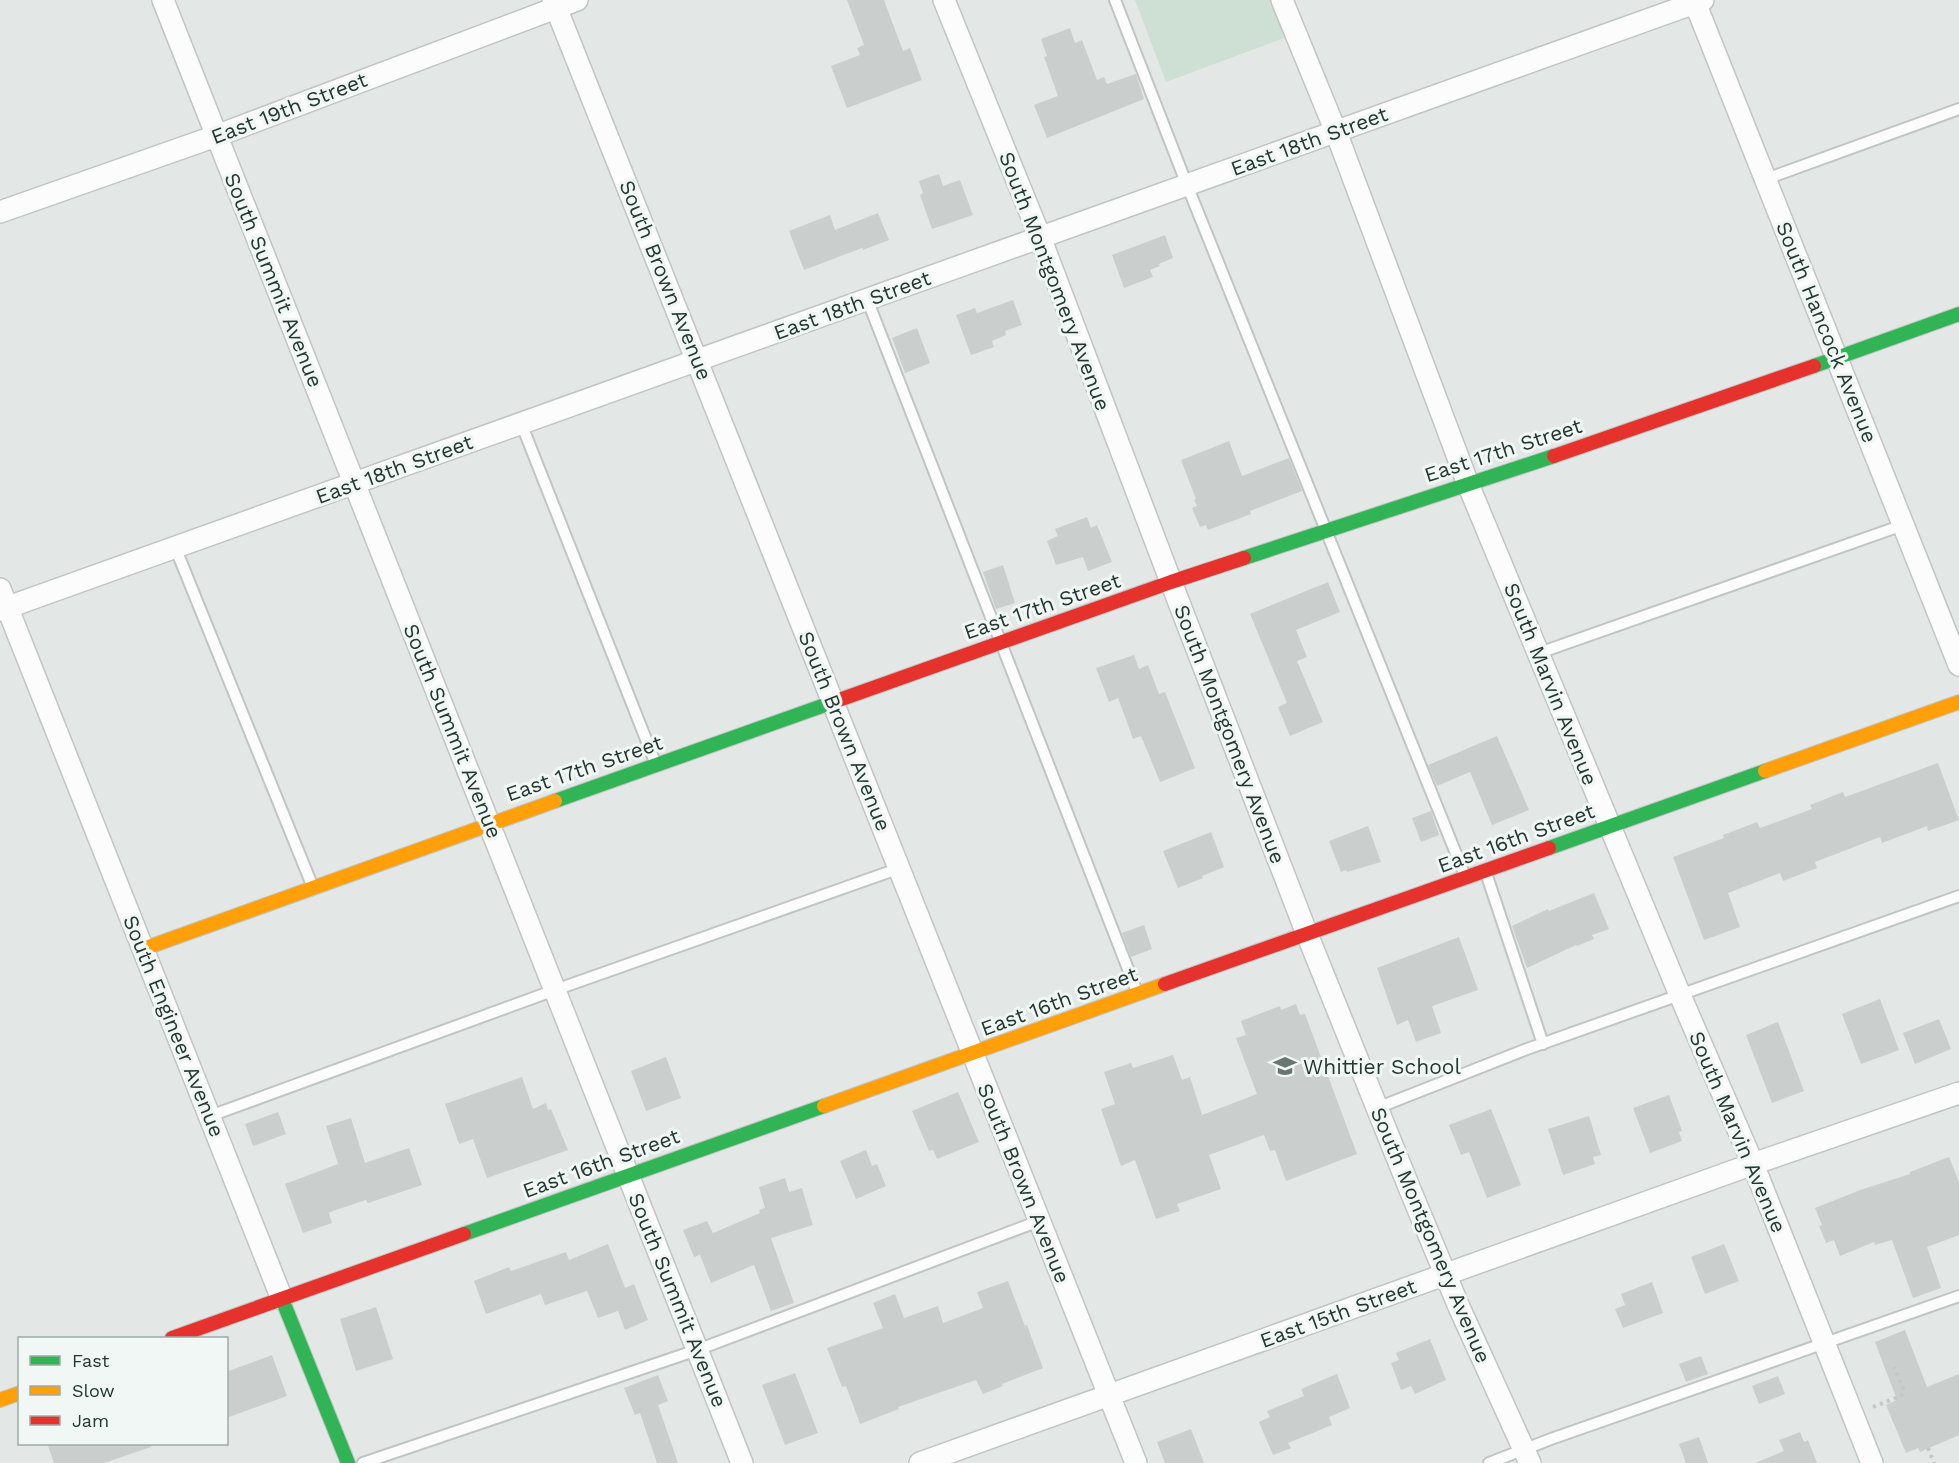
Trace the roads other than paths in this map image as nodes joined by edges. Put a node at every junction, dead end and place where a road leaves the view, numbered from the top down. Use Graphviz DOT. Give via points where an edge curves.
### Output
graph roads {
  1 [pos="163,0"];
  2 [pos="577,0"];
  3 [pos="944,0"];
  4 [pos="1115,0"];
  5 [pos="1282,0"];
  6 [pos="1698,1"];
  7 [pos="555,4"];
  8 [pos="1959,109"];
  9 [pos="1336,132"];
  10 [pos="216,136"];
  11 [pos="1766,179"];
  12 [pos="1187,185"];
  13 [pos="0,213"];
  14 [pos="1040,237"];
  15 [pos="867,299"];
  16 [pos="1959,314"];
  17 [pos="1837,358"];
  18 [pos="698,360"];
  19 [pos="520,423"];
  20 [pos="354,483"];
  21 [pos="1468,484"];
  22 [pos="1903,525"];
  23 [pos="1326,530"];
  24 [pos="175,547"];
  25 [pos="1171,582"];
  26 [pos="2,602"];
  27 [pos="1001,642"];
  28 [pos="1539,653"];
  29 [pos="1959,665"];
  30 [pos="834,702"];
  31 [pos="1959,702"];
  32 [pos="656,765"];
  33 [pos="489,824"];
  34 [pos="1610,826"];
  35 [pos="900,868"];
  36 [pos="1485,872"];
  37 [pos="1466,879"];
  38 [pos="313,888"];
  39 [pos="1959,896"];
  40 [pos="1307,934"];
  41 [pos="143,949"];
  42 [pos="555,990"];
  43 [pos="1138,994"];
  44 [pos="1680,994"];
  45 [pos="1543,1044"];
  46 [pos="973,1053"];
  47 [pos="1959,1093"];
  48 [pos="1377,1108"];
  49 [pos="210,1116"];
  50 [pos="1753,1164"];
  51 [pos="629,1176"];
  52 [pos="1039,1221"];
  53 [pos="1446,1274"];
  54 [pos="1959,1296"];
  55 [pos="282,1299"];
  56 [pos="175,1337"];
  57 [pos="1825,1343"];
  58 [pos="697,1350"];
  59 [pos="18,1394"];
  60 [pos="1108,1395"];
  61 [pos="0,1400"];
  62 [pos="1527,1456"];
  63 [pos="955,1457"];
  64 [pos="348,1463"];
  65 [pos="363,1463"];
  66 [pos="742,1463"];
  67 [pos="920,1463"];
  68 [pos="1136,1463"];
  69 [pos="1489,1463"];
  70 [pos="1872,1463"];
  1 -- 10 [label="street, South Summit Avenue"];
  2 -- 7 [label="street, East 19th Street"];
  3 -- 14 [label="street, South Montgomery Avenue"];
  4 -- 12 [label="lane"];
  5 -- 9 [label="street, South Marvin Avenue"];
  6 -- 9 [label="street, East 18th Street"];
  6 -- 11 [label="street, South Hancock Avenue"];
  7 -- 10 [label="street, East 19th Street"];
  7 -- 18 [label="street, South Brown Avenue"];
  8 -- 11 [label="lane"];
  9 -- 12 [label="street, East 18th Street"];
  9 -- 21 [label="street, South Marvin Avenue"];
  10 -- 13 [label="street, East 19th Street"];
  10 -- 20 [label="street, South Summit Avenue"];
  11 -- 17 [label="street, South Hancock Avenue"];
  12 -- 14 [label="street, East 18th Street"];
  12 -- 23 [label="lane"];
  14 -- 15 [label="street, East 18th Street"];
  14 -- 25 [label="street, South Montgomery Avenue"];
  15 -- 18 [label="street, East 18th Street"];
  15 -- 27 [label="lane"];
  16 -- 17 [label="street, East 17th Street"];
  17 -- 21 [label="street, East 17th Street"];
  17 -- 22 [label="street, South Hancock Avenue"];
  18 -- 19 [label="street, East 18th Street"];
  18 -- 30 [label="street, South Brown Avenue"];
  19 -- 20 [label="street, East 18th Street"];
  19 -- 32 [label="lane"];
  20 -- 24 [label="street, East 18th Street"];
  20 -- 33 [label="street, South Summit Avenue"];
  21 -- 23 [label="street, East 17th Street"];
  21 -- 28 [label="street, South Marvin Avenue"];
  22 -- 28 [label="lane"];
  22 -- 29 [label="street, South Hancock Avenue"];
  23 -- 25 [label="street, East 17th Street"];
  23 -- 37 [label="lane"];
  24 -- 26 [label="street, East 18th Street"];
  24 -- 38 [label="lane"];
  25 -- 27 [label="street, East 17th Street"];
  25 -- 40 [label="street, South Montgomery Avenue"];
  26 -- 41 [label="street, South Engineer Avenue"];
  27 -- 30 [label="street, East 17th Street"];
  27 -- 43 [label="lane"];
  28 -- 34 [label="street, South Marvin Avenue"];
  30 -- 32 [label="street, East 17th Street"];
  30 -- 35 [label="street, South Brown Avenue"];
  31 -- 34 [label="street, East 16th Street"];
  32 -- 33 [label="street, East 17th Street"];
  33 -- 38 [label="street, East 17th Street"];
  33 -- 42 [label="street, South Summit Avenue"];
  34 -- 36 [label="street, East 16th Street"];
  34 -- 44 [label="street, South Marvin Avenue"];
  35 -- 42 [label="lane"];
  35 -- 46 [label="street, South Brown Avenue"];
  36 -- 37 [label="street, East 16th Street"];
  36 -- 45 [label="lane"];
  37 -- 40 [label="street, East 16th Street"];
  38 -- 41 [label="street, East 17th Street"];
  39 -- 44 [label="lane"];
  40 -- 43 [label="street, East 16th Street"];
  40 -- 48 [label="street, South Montgomery Avenue"];
  41 -- 49 [label="street, South Engineer Avenue"];
  42 -- 49 [label="lane"];
  42 -- 51 [label="street, South Summit Avenue"];
  43 -- 46 [label="street, East 16th Street"];
  44 -- 45 [label="lane"];
  44 -- 50 [label="street, South Marvin Avenue"];
  45 -- 48 [label="lane"];
  46 -- 51 [label="street, East 16th Street"];
  46 -- 52 [label="street, South Brown Avenue"];
  47 -- 50 [label="street, East 15th Street"];
  48 -- 53 [label="street, South Montgomery Avenue"];
  49 -- 55 [label="street, South Engineer Avenue"];
  50 -- 53 [label="street, East 15th Street"];
  50 -- 57 [label="street, South Marvin Avenue"];
  51 -- 55 [label="street, East 16th Street"];
  51 -- 58 [label="street, South Summit Avenue"];
  52 -- 58 [label="lane"];
  52 -- 60 [label="street, South Brown Avenue"];
  53 -- 60 [label="street, East 15th Street"];
  53 -- 62 [label="street, South Montgomery Avenue"];
  54 -- 57 [label="lane"];
  55 -- 56 [label="street, East 16th Street"];
  55 -- 64 [label="street, South Engineer Avenue"];
  57 -- 62 [label="lane"];
  57 -- 70 [label="street, South Marvin Avenue"];
  58 -- 65 [label="lane"];
  58 -- 66 [label="street, South Summit Avenue"];
  59 -- 61 [label="street"];
  60 -- 63 [label="street, East 15th Street"];
  60 -- 68 [label="street, South Brown Avenue"];
  62 -- 69 [label="lane"];
  63 -- 67 [label="street, East 15th Street"];
}
